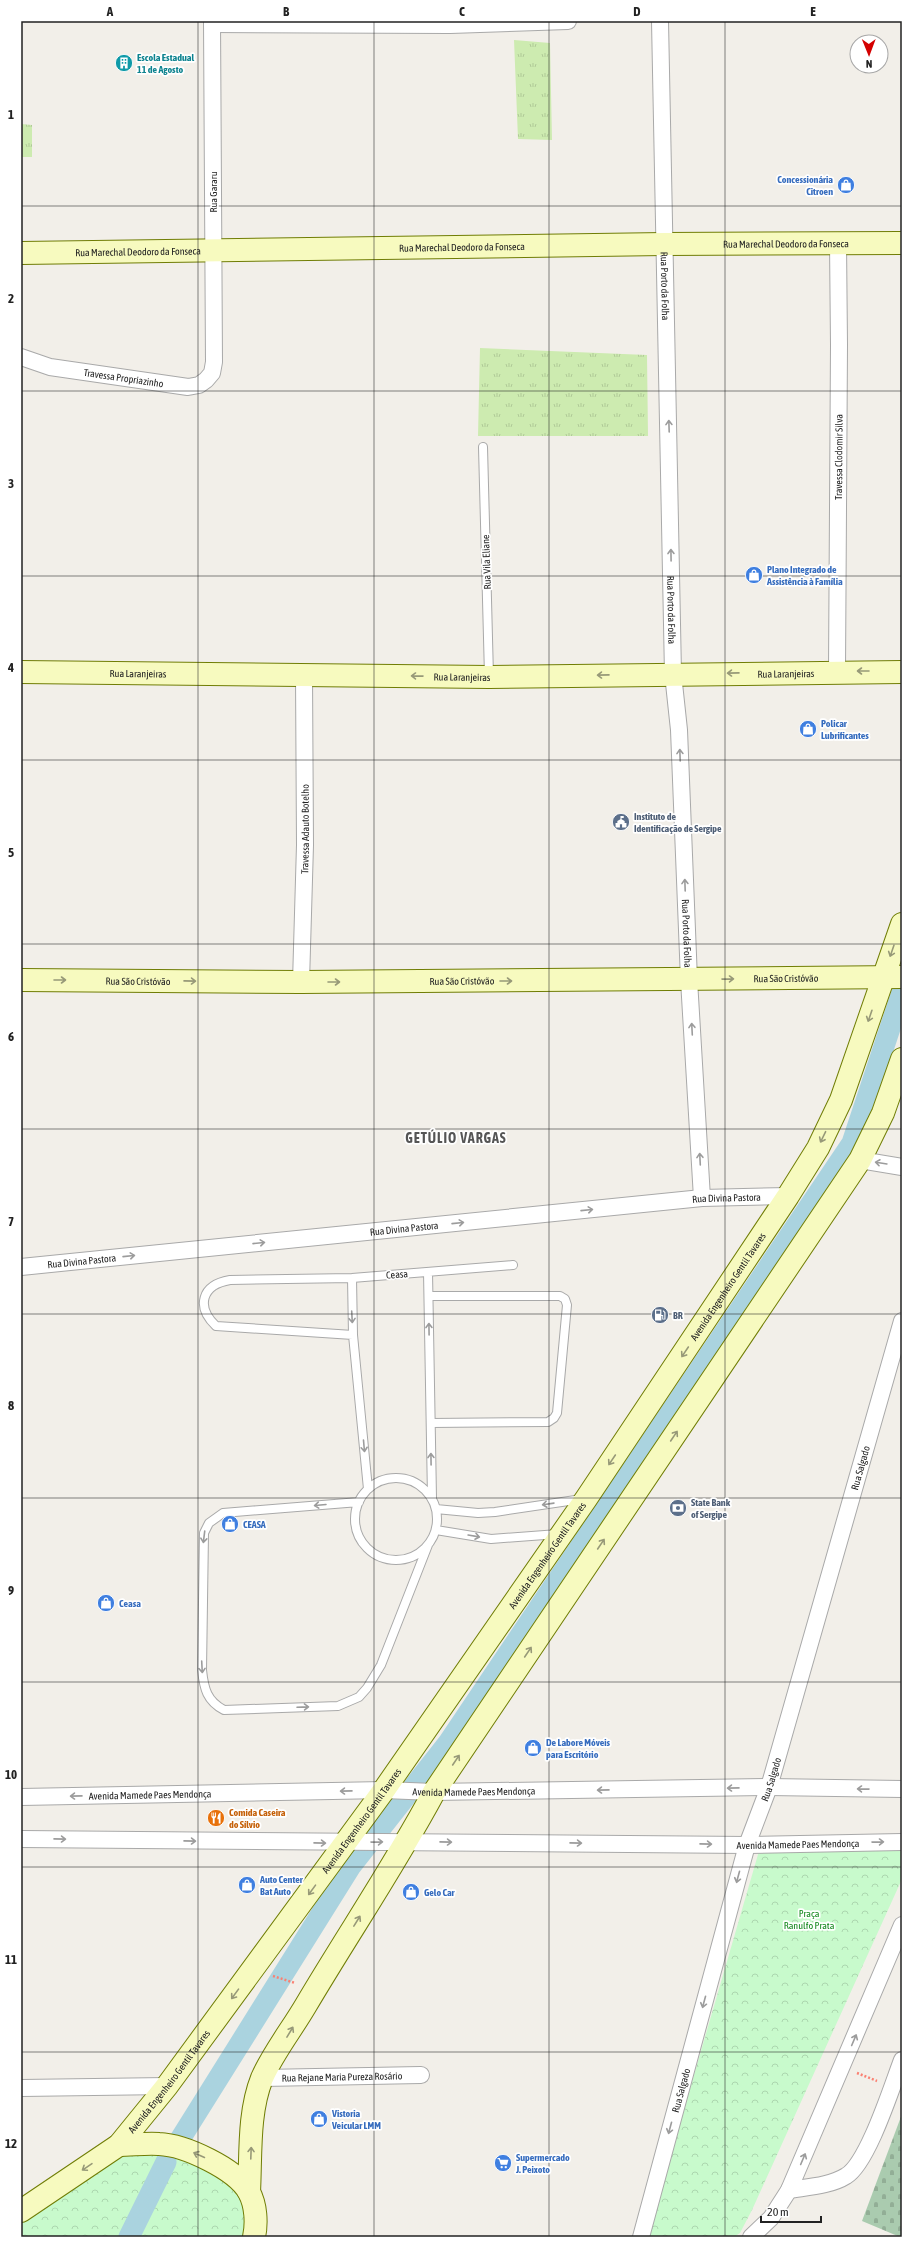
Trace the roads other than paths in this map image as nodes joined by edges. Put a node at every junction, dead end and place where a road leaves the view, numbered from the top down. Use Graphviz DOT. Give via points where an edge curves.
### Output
graph roads {
  1 [pos="568,21"];
  2 [pos="660,21"];
  3 [pos="212,22"];
  4 [pos="902,242"];
  5 [pos="838,243"];
  6 [pos="664,244"];
  7 [pos="213,250"];
  8 [pos="21,253"];
  9 [pos="21,357"];
  10 [pos="214,362"];
  11 [pos="483,447"];
  12 [pos="837,671"];
  13 [pos="21,672"];
  14 [pos="902,672"];
  15 [pos="673,674"];
  16 [pos="304,675"];
  17 [pos="489,677"];
  18 [pos="902,924"];
  19 [pos="890,978"];
  20 [pos="21,980"];
  21 [pos="689,980"];
  22 [pos="301,982"];
  23 [pos="902,1059"];
  24 [pos="860,1160"];
  25 [pos="902,1167"];
  26 [pos="788,1196"];
  27 [pos="702,1198"];
  28 [pos="513,1265"];
  29 [pos="21,1267"];
  30 [pos="428,1272"];
  31 [pos="352,1278"];
  32 [pos="429,1296"];
  33 [pos="902,1321"];
  34 [pos="353,1335"];
  35 [pos="431,1423"];
  36 [pos="368,1489"];
  37 [pos="432,1498"];
  38 [pos="586,1499"];
  39 [pos="358,1502"];
  40 [pos="436,1509"];
  41 [pos="436,1530"];
  42 [pos="560,1534"];
  43 [pos="428,1544"];
  44 [pos="769,1787"];
  45 [pos="902,1789"];
  46 [pos="389,1790"];
  47 [pos="430,1792"];
  48 [pos="21,1798"];
  49 [pos="21,1839"];
  50 [pos="403,1842"];
  51 [pos="902,1842"];
  52 [pos="351,1843"];
  53 [pos="747,1845"];
  54 [pos="902,1925"];
  55 [pos="895,1942"];
  56 [pos="902,1957"];
  57 [pos="902,2060"];
  58 [pos="421,2075"];
  59 [pos="262,2078"];
  60 [pos="167,2086"];
  61 [pos="21,2088"];
  62 [pos="119,2145"];
  63 [pos="790,2190"];
  64 [pos="249,2192"];
  65 [pos="21,2211"];
  66 [pos="260,2233"];
  67 [pos="641,2237"];
  68 [pos="751,2237"];
  1 -- 3 [label="street" via="450,26"];
  2 -- 6 [label="street, Rua Porto da Folha"];
  3 -- 7 [label="street, Rua Gararu"];
  4 -- 5 [label="main road, Rua Marechal Deodoro da Fonseca"];
  5 -- 6 [label="main road, Rua Marechal Deodoro da Fonseca"];
  5 -- 12 [label="street, Travessa Clodomir Silva"];
  6 -- 7 [label="main road, Rua Marechal Deodoro da Fonseca"];
  15 -- 6 [label="street, Rua Porto da Folha, one-way"];
  7 -- 8 [label="main road, Rua Marechal Deodoro da Fonseca"];
  7 -- 10 [label="street, Rua Gararu"];
  9 -- 10 [label="street, Travessa Propriazinho" via="50,367 188,387 206,380 212,373"];
  11 -- 17 [label="lane, Rua Vila Eliane"];
  14 -- 12 [label="main road, Rua Laranjeiras, one-way"];
  12 -- 15 [label="main road, Rua Laranjeiras, one-way"];
  13 -- 16 [label="main road, Rua Laranjeiras"];
  15 -- 17 [label="main road, Rua Laranjeiras, one-way"];
  21 -- 15 [label="street, Rua Porto da Folha, one-way" via="679,730"];
  17 -- 16 [label="main road, Rua Laranjeiras, one-way"];
  16 -- 22 [label="street, Travessa Adauto Botelho"];
  18 -- 19 [label="main road, Avenida Engenheiro Gentil Tavares, one-way"];
  21 -- 19 [label="main road, Rua São Cristóvão, one-way"];
  19 -- 26 [label="main road, Avenida Engenheiro Gentil Tavares, one-way" via="841,1100 818,1148"];
  20 -- 22 [label="main road, Rua São Cristóvão, one-way"];
  22 -- 21 [label="main road, Rua São Cristóvão, one-way"];
  27 -- 21 [label="street, Rua Porto da Folha, one-way"];
  23 -- 24 [label="main road" via="883,1113"];
  25 -- 24 [label="street, one-way"];
  47 -- 24 [label="main road, one-way"];
  26 -- 27 [label="street, Rua Divina Pastora"];
  26 -- 38 [label="main road, Avenida Engenheiro Gentil Tavares, one-way"];
  29 -- 27 [label="street, Rua Divina Pastora, one-way"];
  28 -- 30 [label="lane, Ceasa"];
  30 -- 31 [label="lane, Ceasa"];
  30 -- 32 [label="lane"];
  31 -- 34 [label="lane, one-way"];
  31 -- 34 [label="lane, Ceasa" via="224,1281 208,1288 204,1301 209,1320 216,1326"];
  35 -- 32 [label="lane, one-way"];
  32 -- 35 [label="lane" via="560,1296 565,1299 566,1305 557,1413 554,1418 548,1422"];
  33 -- 44 [label="street, Rua Salgado"];
  34 -- 36 [label="lane, one-way"];
  37 -- 35 [label="lane, one-way"];
  36 -- 37 [label="lane" via="382,1480 398,1478 414,1482"];
  36 -- 39 [label="lane"];
  37 -- 40 [label="lane"];
  38 -- 40 [label="lane, one-way" via="494,1512"];
  38 -- 42 [label="main road, Avenida Engenheiro Gentil Tavares"];
  39 -- 43 [label="lane" via="355,1516 357,1531 361,1540 374,1554 383,1558 403,1559 412,1556"];
  39 -- 43 [label="lane, one-way" via="223,1513 209,1523 204,1533 202,1670 204,1689 215,1705 224,1710 338,1706 359,1697 381,1665"];
  40 -- 41 [label="lane"];
  41 -- 42 [label="lane, one-way" via="491,1539"];
  41 -- 43 [label="lane"];
  42 -- 46 [label="main road, Avenida Engenheiro Gentil Tavares"];
  45 -- 44 [label="street, Avenida Mamede Paes Mendonça, one-way"];
  44 -- 47 [label="street, Avenida Mamede Paes Mendonça, one-way"];
  44 -- 53 [label="street, Rua Salgado"];
  46 -- 47 [label="street, Avenida Mamede Paes Mendonça"];
  46 -- 48 [label="street, Avenida Mamede Paes Mendonça, one-way"];
  46 -- 52 [label="main road, Avenida Engenheiro Gentil Tavares"];
  47 -- 50 [label="main road"];
  49 -- 52 [label="street, Avenida Mamede Paes Mendonça, one-way"];
  52 -- 50 [label="street, Avenida Mamede Paes Mendonça, one-way"];
  50 -- 53 [label="street, Avenida Mamede Paes Mendonça, one-way"];
  59 -- 50 [label="main road, one-way"];
  53 -- 51 [label="street, Avenida Mamede Paes Mendonça, one-way"];
  52 -- 60 [label="main road, Avenida Engenheiro Gentil Tavares, one-way"];
  53 -- 67 [label="street, Rua Salgado, one-way"];
  54 -- 55 [label="street"];
  55 -- 56 [label="street"];
  63 -- 55 [label="street, one-way"];
  57 -- 63 [label="street" via="883,2111 858,2165 846,2176 834,2182"];
  58 -- 59 [label="street, Rua Rejane Maria Pureza Rosário"];
  64 -- 59 [label="main road, one-way" via="252,2126"];
  60 -- 61 [label="street"];
  60 -- 62 [label="main road, Avenida Engenheiro Gentil Tavares"];
  64 -- 62 [label="main road, Avenida Engenheiro Gentil Tavares, one-way" via="230,2174 182,2148 160,2144"];
  62 -- 65 [label="main road, Avenida Engenheiro Gentil Tavares, one-way"];
  63 -- 68 [label="street" via="771,2218"];
  64 -- 66 [label="main road"];
}
